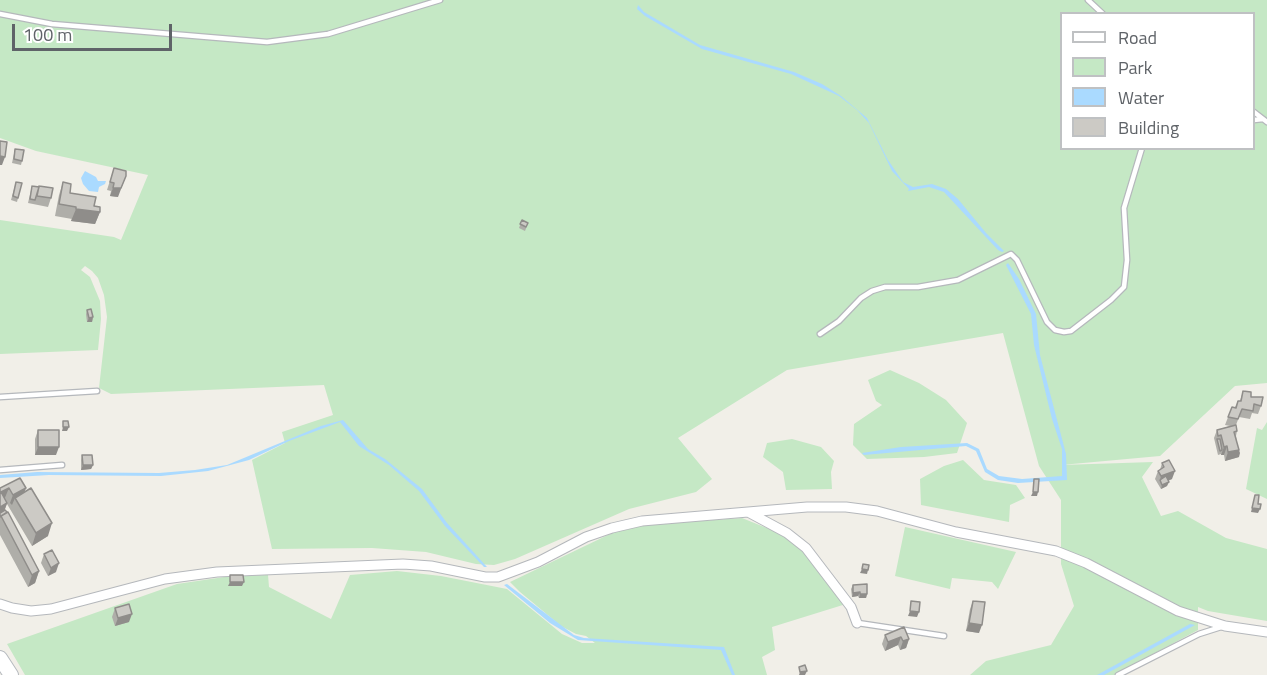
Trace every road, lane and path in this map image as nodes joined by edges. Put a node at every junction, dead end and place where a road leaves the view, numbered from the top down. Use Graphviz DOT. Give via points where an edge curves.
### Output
graph roads {
  1 [pos="440,0"];
  2 [pos="1088,0"];
  3 [pos="1101,12"];
  4 [pos="0,14"];
  5 [pos="1141,150"];
  6 [pos="820,334"];
  7 [pos="97,391"];
  8 [pos="0,397"];
  9 [pos="63,465"];
  10 [pos="0,470"];
  11 [pos="747,512"];
  12 [pos="3,606"];
  13 [pos="857,623"];
  14 [pos="1225,626"];
  15 [pos="1267,633"];
  16 [pos="944,636"];
  17 [pos="0,658"];
  18 [pos="11,675"];
  19 [pos="1118,675"];
  1 -- 4 [label="lane" via="328,34 267,42 52,24"];
  2 -- 3 [label="lane"];
  5 -- 6 [label="lane" via="1124,208 1124,287 1071,331 1055,330 1047,322 1011,254 958,280 872,291"];
  7 -- 8 [label="lane"];
  9 -- 10 [label="lane"];
  11 -- 12 [label="street" via="642,521 612,528 498,577 403,564 217,572 165,579 51,609 32,611"];
  11 -- 13 [label="street" via="806,548 850,607"];
  11 -- 14 [label="street" via="846,507 1056,550 1178,611"];
  13 -- 16 [label="lane"];
  14 -- 15 [label="street"];
  14 -- 19 [label="lane" via="1199,634"];
  17 -- 18 [label="main road"];
}
